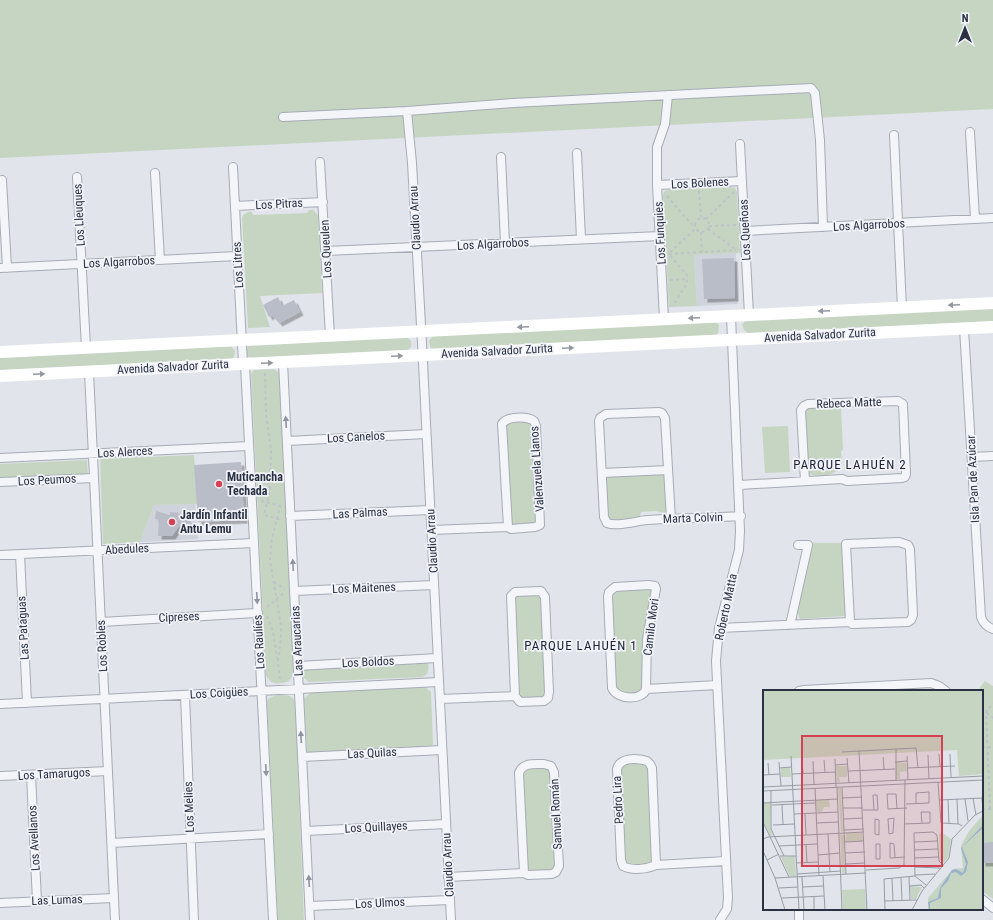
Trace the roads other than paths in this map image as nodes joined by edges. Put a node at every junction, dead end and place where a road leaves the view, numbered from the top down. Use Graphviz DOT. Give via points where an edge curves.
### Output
graph roads {
  1 [pos="668,95"];
  2 [pos="407,111"];
  3 [pos="283,117"];
  4 [pos="970,132"];
  5 [pos="894,135"];
  6 [pos="740,144"];
  7 [pos="577,153"];
  8 [pos="501,157"];
  9 [pos="320,162"];
  10 [pos="233,166"];
  11 [pos="155,173"];
  12 [pos="77,177"];
  13 [pos="2,180"];
  14 [pos="742,183"];
  15 [pos="657,185"];
  16 [pos="323,202"];
  17 [pos="235,206"];
  18 [pos="993,218"];
  19 [pos="975,219"];
  20 [pos="898,223"];
  21 [pos="823,227"];
  22 [pos="744,228"];
  23 [pos="660,236"];
  24 [pos="581,239"];
  25 [pos="505,243"];
  26 [pos="416,247"];
  27 [pos="326,252"];
  28 [pos="238,256"];
  29 [pos="160,260"];
  30 [pos="82,264"];
  31 [pos="3,268"];
  32 [pos="993,303"];
  33 [pos="902,308"];
  34 [pos="667,315"];
  35 [pos="749,315"];
  36 [pos="730,316"];
  37 [pos="993,326"];
  38 [pos="964,328"];
  39 [pos="421,332"];
  40 [pos="330,336"];
  41 [pos="242,340"];
  42 [pos="732,340"];
  43 [pos="86,348"];
  44 [pos="0,352"];
  45 [pos="422,355"];
  46 [pos="283,362"];
  47 [pos="244,364"];
  48 [pos="89,372"];
  49 [pos="0,376"];
  50 [pos="426,434"];
  51 [pos="287,441"];
  52 [pos="249,446"];
  53 [pos="93,454"];
  54 [pos="993,456"];
  55 [pos="972,457"];
  56 [pos="0,458"];
  57 [pos="668,470"];
  58 [pos="602,473"];
  59 [pos="94,478"];
  60 [pos="805,481"];
  61 [pos="0,482"];
  62 [pos="739,484"];
  63 [pos="430,510"];
  64 [pos="740,516"];
  65 [pos="291,519"];
  66 [pos="671,519"];
  67 [pos="508,527"];
  68 [pos="431,530"];
  69 [pos="254,543"];
  70 [pos="798,545"];
  71 [pos="98,550"];
  72 [pos="20,554"];
  73 [pos="0,555"];
  74 [pos="434,585"];
  75 [pos="294,591"];
  76 [pos="260,611"];
  77 [pos="101,622"];
  78 [pos="850,622"];
  79 [pos="790,625"];
  80 [pos="719,628"];
  81 [pos="990,628"];
  82 [pos="438,658"];
  83 [pos="298,666"];
  84 [pos="439,682"];
  85 [pos="717,685"];
  86 [pos="299,689"];
  87 [pos="646,689"];
  88 [pos="804,690"];
  89 [pos="945,690"];
  90 [pos="262,691"];
  91 [pos="185,695"];
  92 [pos="515,696"];
  93 [pos="105,699"];
  94 [pos="440,699"];
  95 [pos="27,703"];
  96 [pos="0,704"];
  97 [pos="442,750"];
  98 [pos="302,757"];
  99 [pos="108,771"];
  100 [pos="31,775"];
  101 [pos="0,776"];
  102 [pos="446,824"];
  103 [pos="306,830"];
  104 [pos="269,834"];
  105 [pos="190,839"];
  106 [pos="112,843"];
  107 [pos="726,861"];
  108 [pos="656,865"];
  109 [pos="524,873"];
  110 [pos="448,876"];
  111 [pos="114,898"];
  112 [pos="450,900"];
  113 [pos="983,900"];
  114 [pos="37,901"];
  115 [pos="0,903"];
  116 [pos="310,906"];
  117 [pos="993,908"];
  118 [pos="116,920"];
  119 [pos="194,920"];
  120 [pos="273,920"];
  121 [pos="310,920"];
  122 [pos="451,920"];
  123 [pos="720,920"];
  1 -- 2 [label="street"];
  1 -- 15 [label="street, Los Funquies" via="665,124 657,147"];
  1 -- 21 [label="street" via="811,88 815,93 820,140"];
  2 -- 3 [label="street"];
  2 -- 26 [label="street, Claudio Arrau"];
  4 -- 19 [label="street"];
  5 -- 20 [label="street"];
  6 -- 14 [label="street, Los Queñoas"];
  7 -- 24 [label="street"];
  8 -- 25 [label="street"];
  9 -- 16 [label="street, Los Queulen"];
  10 -- 17 [label="street, Los Litres"];
  11 -- 29 [label="street"];
  12 -- 30 [label="street, Los Lleuques"];
  13 -- 31 [label="street"];
  14 -- 15 [label="street, Los Bolenes"];
  14 -- 22 [label="street, Los Queñoas"];
  15 -- 23 [label="street, Los Funquies"];
  16 -- 17 [label="street, Los Pitras"];
  16 -- 27 [label="street, Los Queulen"];
  17 -- 28 [label="street, Los Litres"];
  18 -- 19 [label="street, Los Algarrobos"];
  19 -- 20 [label="street, Los Algarrobos"];
  20 -- 21 [label="street, Los Algarrobos"];
  20 -- 33 [label="street"];
  21 -- 22 [label="street, Los Algarrobos"];
  22 -- 35 [label="street, Los Queñoas"];
  23 -- 24 [label="street, Los Algarrobos"];
  23 -- 34 [label="street, Los Funquies"];
  24 -- 25 [label="street, Los Algarrobos"];
  25 -- 26 [label="street, Los Algarrobos"];
  26 -- 27 [label="street, Los Algarrobos"];
  26 -- 39 [label="street, Claudio Arrau"];
  27 -- 40 [label="street, Los Queulen"];
  28 -- 29 [label="street, Los Algarrobos"];
  28 -- 41 [label="street, Los Litres"];
  29 -- 30 [label="street, Los Algarrobos"];
  30 -- 31 [label="street, Los Algarrobos"];
  30 -- 43 [label="street, Los Lleuques"];
  32 -- 33 [label="main road, Avenida Salvador Zurita, one-way"];
  33 -- 35 [label="main road, Avenida Salvador Zurita, one-way"];
  36 -- 34 [label="main road, Avenida Salvador Zurita, one-way"];
  34 -- 39 [label="main road, Avenida Salvador Zurita, one-way"];
  35 -- 36 [label="main road, Avenida Salvador Zurita"];
  36 -- 42 [label="street, Roberto Matta"];
  37 -- 38 [label="main road, Avenida Salvador Zurita"];
  38 -- 42 [label="main road, Avenida Salvador Zurita"];
  38 -- 55 [label="street, Isla Pan de Azúcar"];
  39 -- 40 [label="main road, Avenida Salvador Zurita"];
  39 -- 45 [label="street, Claudio Arrau"];
  40 -- 41 [label="main road, Avenida Salvador Zurita"];
  41 -- 43 [label="main road, Avenida Salvador Zurita"];
  41 -- 47 [label="street, Los Litres"];
  45 -- 42 [label="main road, Avenida Salvador Zurita, one-way"];
  42 -- 62 [label="street, Roberto Matta"];
  43 -- 44 [label="main road, Avenida Salvador Zurita"];
  46 -- 45 [label="main road, Avenida Salvador Zurita, one-way"];
  45 -- 50 [label="street, Claudio Arrau"];
  47 -- 46 [label="main road, Avenida Salvador Zurita, one-way"];
  51 -- 46 [label="street, Las Araucarias, one-way"];
  47 -- 48 [label="main road, Avenida Salvador Zurita"];
  47 -- 52 [label="street, Los Raulíes"];
  49 -- 48 [label="main road, Avenida Salvador Zurita, one-way"];
  48 -- 53 [label="street, Los Robles"];
  50 -- 51 [label="street, Los Canelos"];
  50 -- 63 [label="street, Claudio Arrau"];
  51 -- 65 [label="street, Las Araucarias"];
  52 -- 53 [label="street, Los Alerces"];
  52 -- 69 [label="street, Los Raulíes"];
  53 -- 56 [label="street, Los Alerces"];
  53 -- 59 [label="street, Los Robles"];
  54 -- 55 [label="street"];
  55 -- 81 [label="street, Isla Pan de Azúcar" via="981,617"];
  57 -- 58 [label="street"];
  57 -- 58 [label="street" via="664,415 659,412 606,414 599,421"];
  57 -- 66 [label="street"];
  58 -- 66 [label="street, Marta Colvin" via="604,517 607,523"];
  59 -- 61 [label="street, Los Peumos"];
  59 -- 71 [label="street, Los Robles"];
  60 -- 60 [label="street, Rebeca Matte" via="801,410 804,406 898,401 903,404 905,477"];
  60 -- 62 [label="street"];
  62 -- 64 [label="street, Roberto Matta"];
  63 -- 65 [label="street, Las Palmas"];
  63 -- 68 [label="street, Claudio Arrau"];
  64 -- 66 [label="street, Marta Colvin"];
  64 -- 80 [label="street, Roberto Matta" via="739,550"];
  75 -- 65 [label="street, Las Araucarias, one-way"];
  67 -- 67 [label="street, Valenzuela Llanos" via="535,527 541,522 536,426 534,421 528,418 509,418 504,421 502,427"];
  67 -- 68 [label="street, Valenzuela Llanos"];
  68 -- 74 [label="street, Claudio Arrau"];
  69 -- 71 [label="street, Abedules"];
  69 -- 76 [label="street, Los Raulíes, one-way"];
  70 -- 79 [label="street" via="808,545"];
  71 -- 72 [label="street, Abedules"];
  71 -- 77 [label="street, Los Robles"];
  72 -- 73 [label="street, Abedules"];
  72 -- 95 [label="street, Las Pataguas"];
  74 -- 75 [label="street, Los Maitenes"];
  74 -- 82 [label="street, Claudio Arrau"];
  75 -- 83 [label="street, Las Araucarias"];
  76 -- 77 [label="street, Cipreses"];
  76 -- 90 [label="street, Los Raulíes"];
  77 -- 93 [label="street, Los Robles"];
  78 -- 78 [label="street" via="846,544 908,544 913,615 911,620 852,624"];
  78 -- 79 [label="street"];
  79 -- 80 [label="street"];
  80 -- 85 [label="street, Roberto Matta"];
  82 -- 83 [label="street, Los Boldos"];
  82 -- 84 [label="street, Claudio Arrau"];
  83 -- 86 [label="street, Las Araucarias"];
  84 -- 86 [label="street, Los Coigües"];
  84 -- 94 [label="street, Claudio Arrau"];
  85 -- 87 [label="street, Camilo Mori"];
  85 -- 107 [label="street, Roberto Matta"];
  86 -- 90 [label="street, Los Coigües"];
  98 -- 86 [label="street, Las Araucarias, one-way"];
  87 -- 87 [label="street, Camilo Mori" via="647,639 656,587 649,584 615,587 608,596 612,688 616,694 623,697 641,696"];
  88 -- 89 [label="street" via="931,683"];
  90 -- 91 [label="street, Los Coigües"];
  90 -- 104 [label="street, Los Raulíes, one-way"];
  91 -- 93 [label="street, Los Coigües"];
  91 -- 105 [label="street, Los Melies"];
  92 -- 92 [label="street" via="511,596 515,592 541,591 545,597 548,698 544,701 520,702"];
  92 -- 94 [label="street"];
  93 -- 95 [label="street, Los Coigües"];
  93 -- 99 [label="street, Los Robles"];
  94 -- 97 [label="street, Claudio Arrau"];
  95 -- 96 [label="street, Los Coigües"];
  97 -- 98 [label="street, Las Quilas"];
  97 -- 102 [label="street, Claudio Arrau"];
  98 -- 103 [label="street, Las Araucarias"];
  99 -- 100 [label="street, Los Tamarugos"];
  99 -- 106 [label="street, Los Robles"];
  100 -- 101 [label="street, Los Tamarugos"];
  100 -- 114 [label="street, Los Avellanos"];
  102 -- 103 [label="street, Los Quillayes"];
  102 -- 110 [label="street, Claudio Arrau"];
  116 -- 103 [label="street, Las Araucarias, one-way"];
  104 -- 105 [label="street"];
  104 -- 120 [label="street, Los Raulíes"];
  105 -- 106 [label="street"];
  105 -- 119 [label="street, Los Melies"];
  106 -- 111 [label="street, Los Robles"];
  107 -- 108 [label="street, Pedro Lira"];
  107 -- 123 [label="street, Roberto Matta" via="727,909"];
  108 -- 108 [label="street, Pedro Lira" via="652,768 647,761 625,760 617,769 622,863 630,869"];
  109 -- 109 [label="street, Samuel Román" via="519,773 526,765 548,764 554,772 559,866 552,874"];
  109 -- 110 [label="street, Samuel Román"];
  110 -- 112 [label="street, Claudio Arrau"];
  111 -- 114 [label="street, Las Lumas"];
  111 -- 118 [label="street, Los Robles"];
  112 -- 116 [label="street, Los Ulmos"];
  112 -- 122 [label="street, Claudio Arrau"];
  113 -- 117 [label="street"];
  114 -- 115 [label="street, Las Lumas"];
  116 -- 121 [label="street, Las Araucarias"];
}
